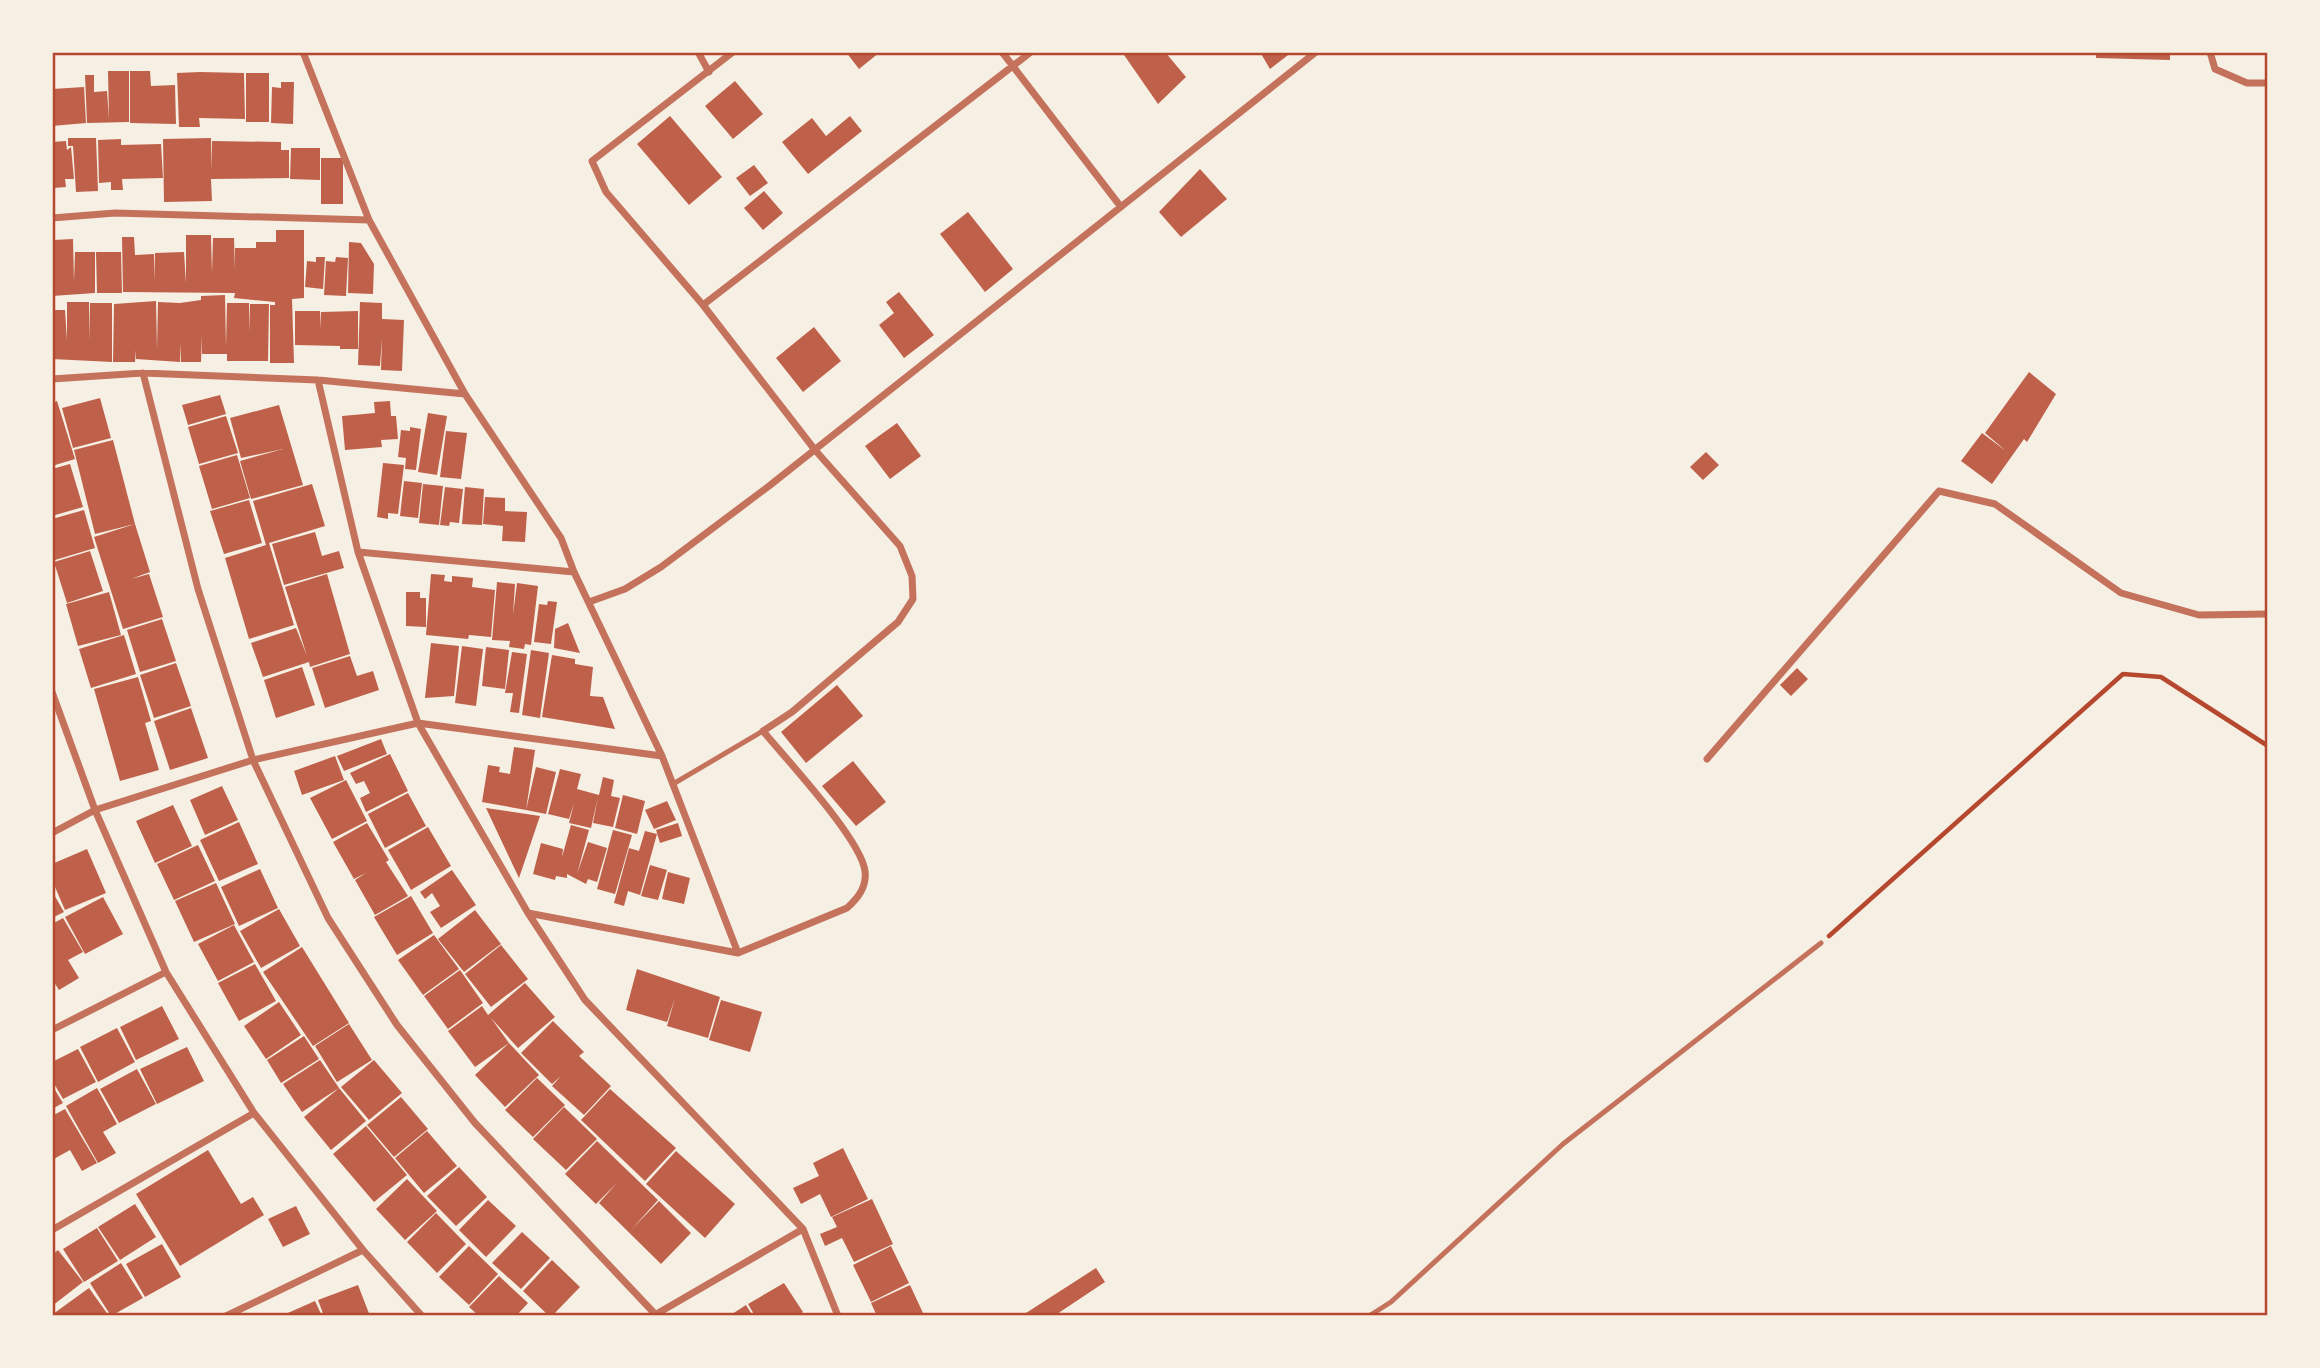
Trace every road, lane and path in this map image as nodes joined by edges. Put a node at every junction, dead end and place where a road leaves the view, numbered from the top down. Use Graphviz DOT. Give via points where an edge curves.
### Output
graph roads {
  1 [pos="303,52"];
  2 [pos="698,52"];
  3 [pos="733,52"];
  4 [pos="1002,52"];
  5 [pos="1031,52"];
  6 [pos="1316,52"];
  7 [pos="2210,52"];
  8 [pos="1013,67"];
  9 [pos="709,72"];
  10 [pos="2267,83"];
  11 [pos="1121,207"];
  12 [pos="52,218"];
  13 [pos="369,220"];
  14 [pos="703,305"];
  15 [pos="143,373"];
  16 [pos="52,379"];
  17 [pos="318,380"];
  18 [pos="465,394"];
  19 [pos="815,450"];
  20 [pos="358,552"];
  21 [pos="574,572"];
  22 [pos="589,602"];
  23 [pos="2267,614"];
  24 [pos="52,692"];
  25 [pos="418,723"];
  26 [pos="763,731"];
  27 [pos="2267,746"];
  28 [pos="662,756"];
  29 [pos="1707,759"];
  30 [pos="253,760"];
  31 [pos="673,784"];
  32 [pos="95,810"];
  33 [pos="52,833"];
  34 [pos="527,913"];
  35 [pos="1821,943"];
  36 [pos="738,953"];
  37 [pos="166,972"];
  38 [pos="52,1030"];
  39 [pos="254,1113"];
  40 [pos="803,1229"];
  41 [pos="52,1230"];
  42 [pos="363,1250"];
  43 [pos="226,1315"];
  44 [pos="422,1315"];
  45 [pos="654,1315"];
  46 [pos="838,1315"];
  47 [pos="1369,1315"];
  1 -- 13 [label="street"];
  2 -- 9 [label="street"];
  3 -- 9 [label="street"];
  4 -- 8 [label="street"];
  5 -- 8 [label="street"];
  6 -- 11 [label="street"];
  7 -- 10 [label="street" via="2215,69 2247,83"];
  8 -- 11 [label="street"];
  8 -- 14 [label="street"];
  9 -- 14 [label="street" via="592,161 606,192"];
  11 -- 19 [label="street"];
  12 -- 13 [label="street" via="115,213"];
  13 -- 18 [label="street"];
  14 -- 19 [label="street"];
  15 -- 16 [label="street"];
  15 -- 17 [label="street"];
  15 -- 30 [label="street" via="198,589"];
  17 -- 18 [label="street"];
  17 -- 20 [label="street"];
  18 -- 21 [label="street" via="561,538"];
  19 -- 22 [label="street" via="661,567 625,589"];
  19 -- 26 [label="street" via="900,546 912,576 913,599 898,622"];
  20 -- 21 [label="street"];
  20 -- 25 [label="street"];
  21 -- 22 [label="street"];
  22 -- 28 [label="street"];
  23 -- 29 [label="street" via="2199,615 2121,593 1994,504 1939,491"];
  24 -- 32 [label="street"];
  25 -- 28 [label="street"];
  25 -- 30 [label="street"];
  25 -- 34 [label="street"];
  26 -- 31 [label="lane"];
  26 -- 36 [label="street" via="846,833 865,869 864,885 847,908"];
  27 -- 35 [label="path" via="2161,677 2123,674"];
  28 -- 31 [label="street"];
  30 -- 32 [label="street"];
  30 -- 45 [label="street" via="328,918 397,1025 475,1122"];
  31 -- 36 [label="street"];
  32 -- 33 [label="street"];
  32 -- 37 [label="street"];
  34 -- 36 [label="street"];
  34 -- 40 [label="street" via="585,1000"];
  35 -- 47 [label="lane" via="1563,1144 1391,1302"];
  37 -- 38 [label="street"];
  37 -- 39 [label="street"];
  39 -- 41 [label="street"];
  39 -- 42 [label="street"];
  40 -- 45 [label="street"];
  40 -- 46 [label="street"];
  42 -- 43 [label="street"];
  42 -- 44 [label="street"];
}
